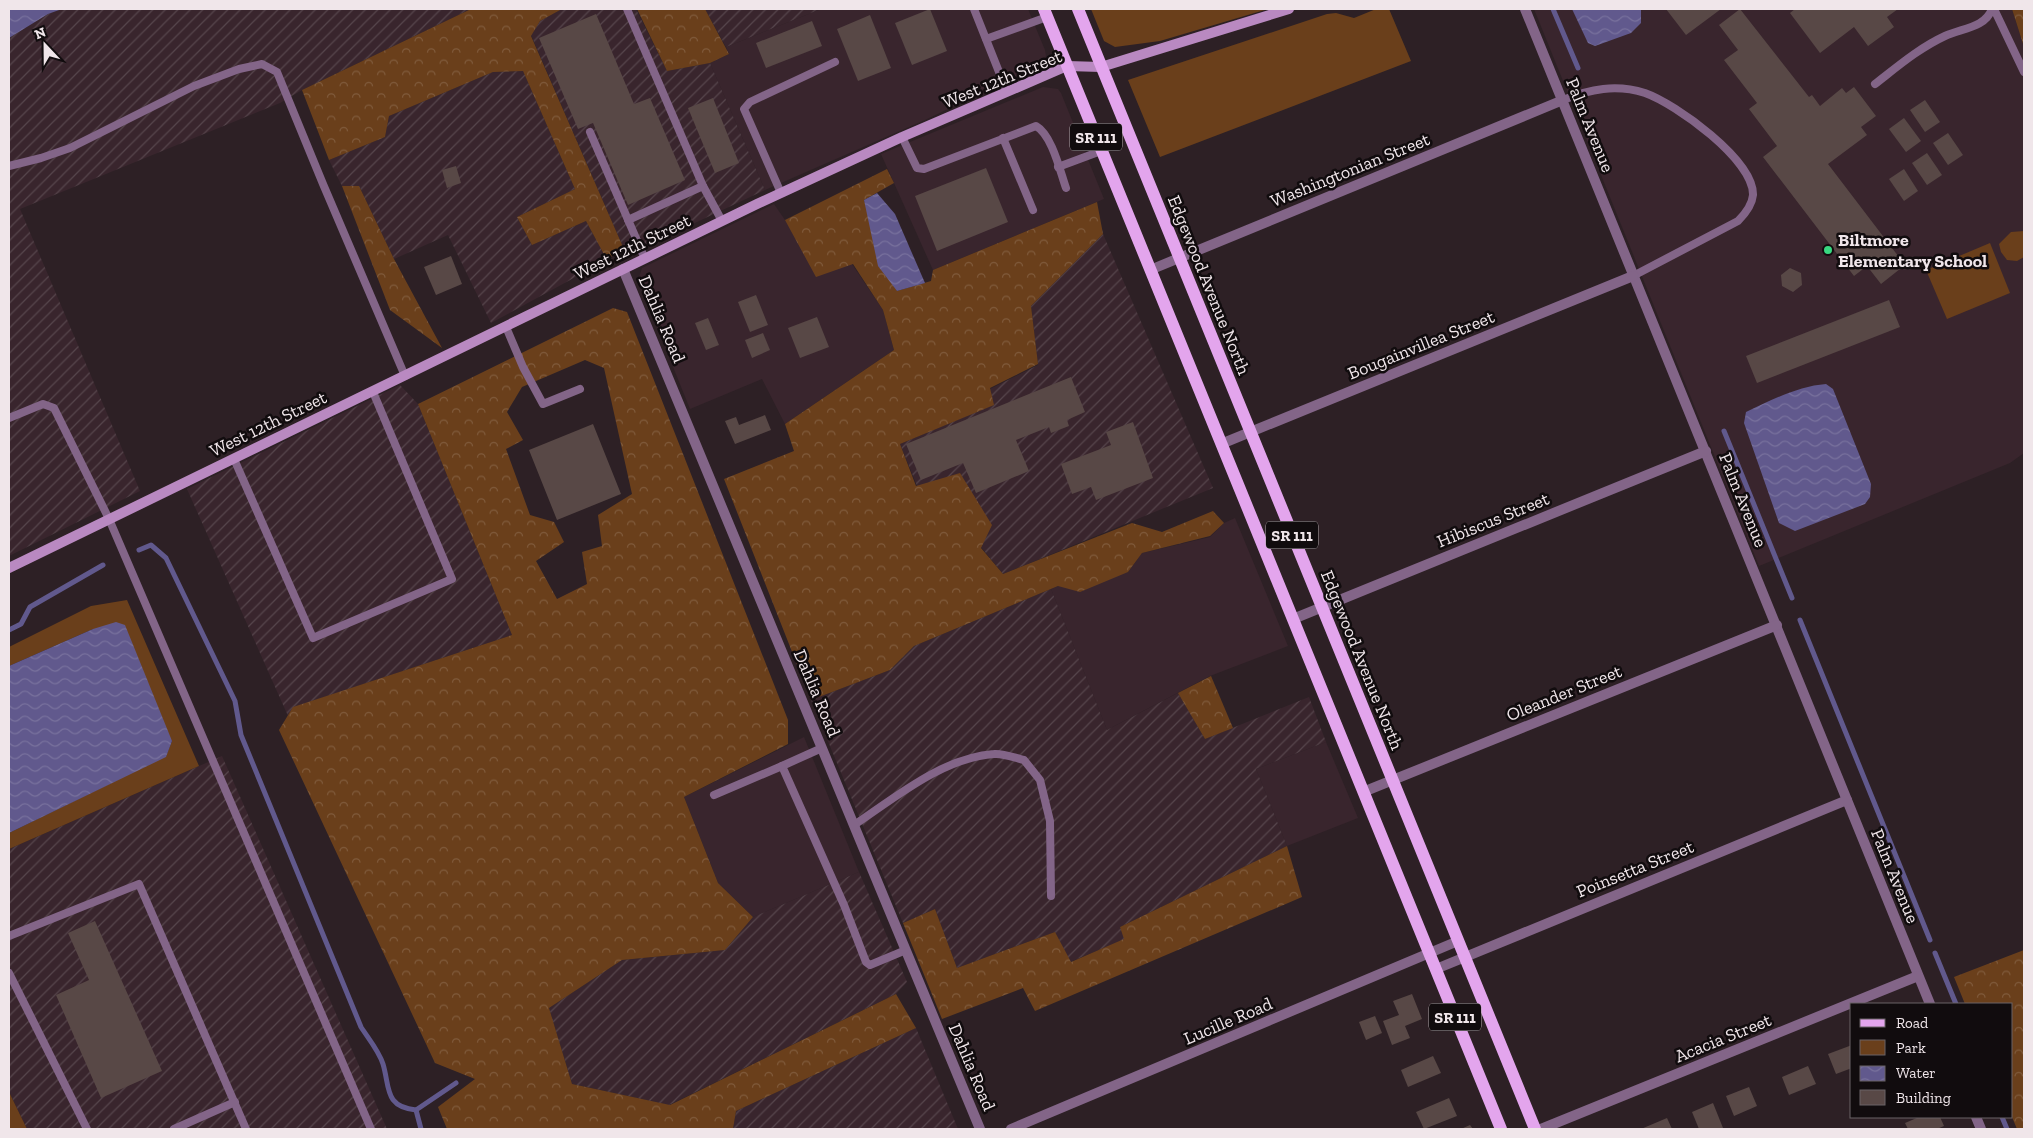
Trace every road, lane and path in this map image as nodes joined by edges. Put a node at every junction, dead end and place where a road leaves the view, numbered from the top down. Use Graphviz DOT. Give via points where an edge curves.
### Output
graph roads {
  1 [pos="627,9"];
  2 [pos="974,9"];
  3 [pos="1078,9"];
  4 [pos="1289,9"];
  5 [pos="1525,9"];
  6 [pos="1993,9"];
  7 [pos="1272,11"];
  8 [pos="1045,13"];
  9 [pos="986,39"];
  10 [pos="835,62"];
  11 [pos="1067,66"];
  12 [pos="1102,67"];
  13 [pos="2024,72"];
  14 [pos="1875,84"];
  15 [pos="1007,92"];
  16 [pos="1563,100"];
  17 [pos="590,132"];
  18 [pos="902,138"];
  19 [pos="1003,138"];
  20 [pos="1102,151"];
  21 [pos="9,166"];
  22 [pos="1058,167"];
  23 [pos="702,186"];
  24 [pos="1066,188"];
  25 [pos="781,193"];
  26 [pos="1033,210"];
  27 [pos="628,220"];
  28 [pos="722,222"];
  29 [pos="1179,258"];
  30 [pos="644,259"];
  31 [pos="624,269"];
  32 [pos="1150,270"];
  33 [pos="1633,276"];
  34 [pos="506,327"];
  35 [pos="405,376"];
  36 [pos="580,389"];
  37 [pos="373,392"];
  38 [pos="9,418"];
  39 [pos="1250,432"];
  40 [pos="1221,444"];
  41 [pos="1706,451"];
  42 [pos="234,459"];
  43 [pos="108,519"];
  44 [pos="9,568"];
  45 [pos="1322,607"];
  46 [pos="1293,619"];
  47 [pos="1777,625"];
  48 [pos="822,748"];
  49 [pos="782,766"];
  50 [pos="1393,780"];
  51 [pos="1364,792"];
  52 [pos="714,795"];
  53 [pos="1847,800"];
  54 [pos="854,825"];
  55 [pos="1051,896"];
  56 [pos="9,936"];
  57 [pos="1458,941"];
  58 [pos="906,950"];
  59 [pos="1429,952"];
  60 [pos="1465,957"];
  61 [pos="1436,969"];
  62 [pos="9,974"];
  63 [pos="1918,976"];
  64 [pos="1851,1003"];
  65 [pos="1930,1003"];
  66 [pos="1850,1004"];
  67 [pos="234,1102"];
  68 [pos="87,1129"];
  69 [pos="174,1129"];
  70 [pos="246,1129"];
  71 [pos="371,1129"];
  72 [pos="980,1129"];
  73 [pos="1010,1129"];
  74 [pos="1501,1129"];
  75 [pos="1535,1129"];
  76 [pos="1541,1129"];
  1 -- 23 [label="lane"];
  2 -- 9 [label="lane"];
  3 -- 12 [label="main road, Edgewood Avenue North / SR 111"];
  4 -- 7 [label="street, West 12th Street"];
  5 -- 16 [label="street, Palm Avenue"];
  6 -- 13 [label="lane"];
  6 -- 14 [label="lane" via="1989,18 1914,53"];
  7 -- 12 [label="street, West 12th Street"];
  8 -- 9 [label="lane"];
  8 -- 11 [label="main road, SR 111"];
  9 -- 15 [label="lane"];
  10 -- 25 [label="lane" via="750,102 744,108"];
  11 -- 12 [label="street, West 12th Street"];
  11 -- 15 [label="street, West 12th Street"];
  11 -- 20 [label="main road, SR 111"];
  12 -- 29 [label="main road, Edgewood Avenue North / SR 111"];
  15 -- 18 [label="street, West 12th Street"];
  16 -- 29 [label="street, Washingtonian Street"];
  16 -- 33 [label="street, Palm Avenue"];
  16 -- 33 [label="lane" via="1605,88 1645,94 1705,130 1745,169 1751,181 1753,196 1738,221"];
  17 -- 27 [label="lane"];
  18 -- 19 [label="lane" via="918,168 924,169"];
  18 -- 25 [label="street, West 12th Street"];
  19 -- 22 [label="lane" via="1036,126 1050,144"];
  19 -- 26 [label="lane"];
  20 -- 22 [label="lane"];
  20 -- 32 [label="main road, SR 111"];
  21 -- 35 [label="lane" via="70,148 194,86 239,68 262,64 277,72"];
  22 -- 24 [label="lane"];
  23 -- 27 [label="lane"];
  23 -- 28 [label="lane"];
  25 -- 28 [label="street, West 12th Street"];
  27 -- 30 [label="lane"];
  28 -- 30 [label="street, West 12th Street"];
  29 -- 32 [label="street, Washingtonian Street"];
  29 -- 39 [label="main road, Edgewood Avenue North / SR 111"];
  30 -- 31 [label="street, West 12th Street"];
  31 -- 34 [label="street, West 12th Street"];
  31 -- 48 [label="street, Dahlia Road"];
  32 -- 40 [label="main road, SR 111"];
  33 -- 39 [label="street, Bougainvillea Street"];
  33 -- 41 [label="street, Palm Avenue"];
  34 -- 35 [label="street, West 12th Street"];
  34 -- 36 [label="lane" via="543,404"];
  35 -- 37 [label="street, West 12th Street"];
  37 -- 42 [label="street, West 12th Street"];
  37 -- 42 [label="lane" via="452,579 313,638"];
  38 -- 43 [label="lane" via="43,404 54,408"];
  39 -- 40 [label="street, Bougainvillea Street"];
  39 -- 45 [label="main road, Edgewood Avenue North / SR 111"];
  40 -- 46 [label="main road, SR 111"];
  41 -- 45 [label="street, Hibiscus Street"];
  41 -- 47 [label="street, Palm Avenue"];
  42 -- 43 [label="street, West 12th Street"];
  43 -- 44 [label="street, West 12th Street"];
  43 -- 71 [label="lane"];
  45 -- 46 [label="street, Hibiscus Street"];
  45 -- 50 [label="main road, Edgewood Avenue North / SR 111"];
  46 -- 51 [label="main road, SR 111"];
  47 -- 50 [label="street, Oleander Street"];
  47 -- 53 [label="street, Palm Avenue"];
  48 -- 49 [label="lane"];
  48 -- 54 [label="street, Dahlia Road"];
  49 -- 52 [label="lane"];
  49 -- 58 [label="lane" via="866,962 870,965"];
  50 -- 51 [label="street, Oleander Street"];
  50 -- 57 [label="main road, Edgewood Avenue North / SR 111"];
  51 -- 59 [label="main road, SR 111"];
  53 -- 60 [label="street, Poinsetta Street"];
  53 -- 63 [label="street, Palm Avenue"];
  54 -- 55 [label="lane" via="937,771 962,761 995,754 1024,760 1040,780 1050,821"];
  54 -- 58 [label="street, Dahlia Road"];
  56 -- 67 [label="lane" via="139,884"];
  57 -- 59 [label="street, Lucille Road"];
  57 -- 60 [label="main road, Edgewood Avenue North / SR 111"];
  58 -- 72 [label="street, Dahlia Road"];
  59 -- 61 [label="main road, SR 111"];
  59 -- 73 [label="street, Lucille Road"];
  60 -- 61 [label="street, Poinsetta Street"];
  60 -- 75 [label="main road, Edgewood Avenue North / SR 111"];
  61 -- 74 [label="main road, SR 111"];
  62 -- 68 [label="lane"];
  63 -- 64 [label="street, Acacia Street"];
  63 -- 65 [label="street, Palm Avenue"];
  66 -- 76 [label="street, Acacia Street"];
  67 -- 69 [label="lane"];
  67 -- 70 [label="lane"];
}
